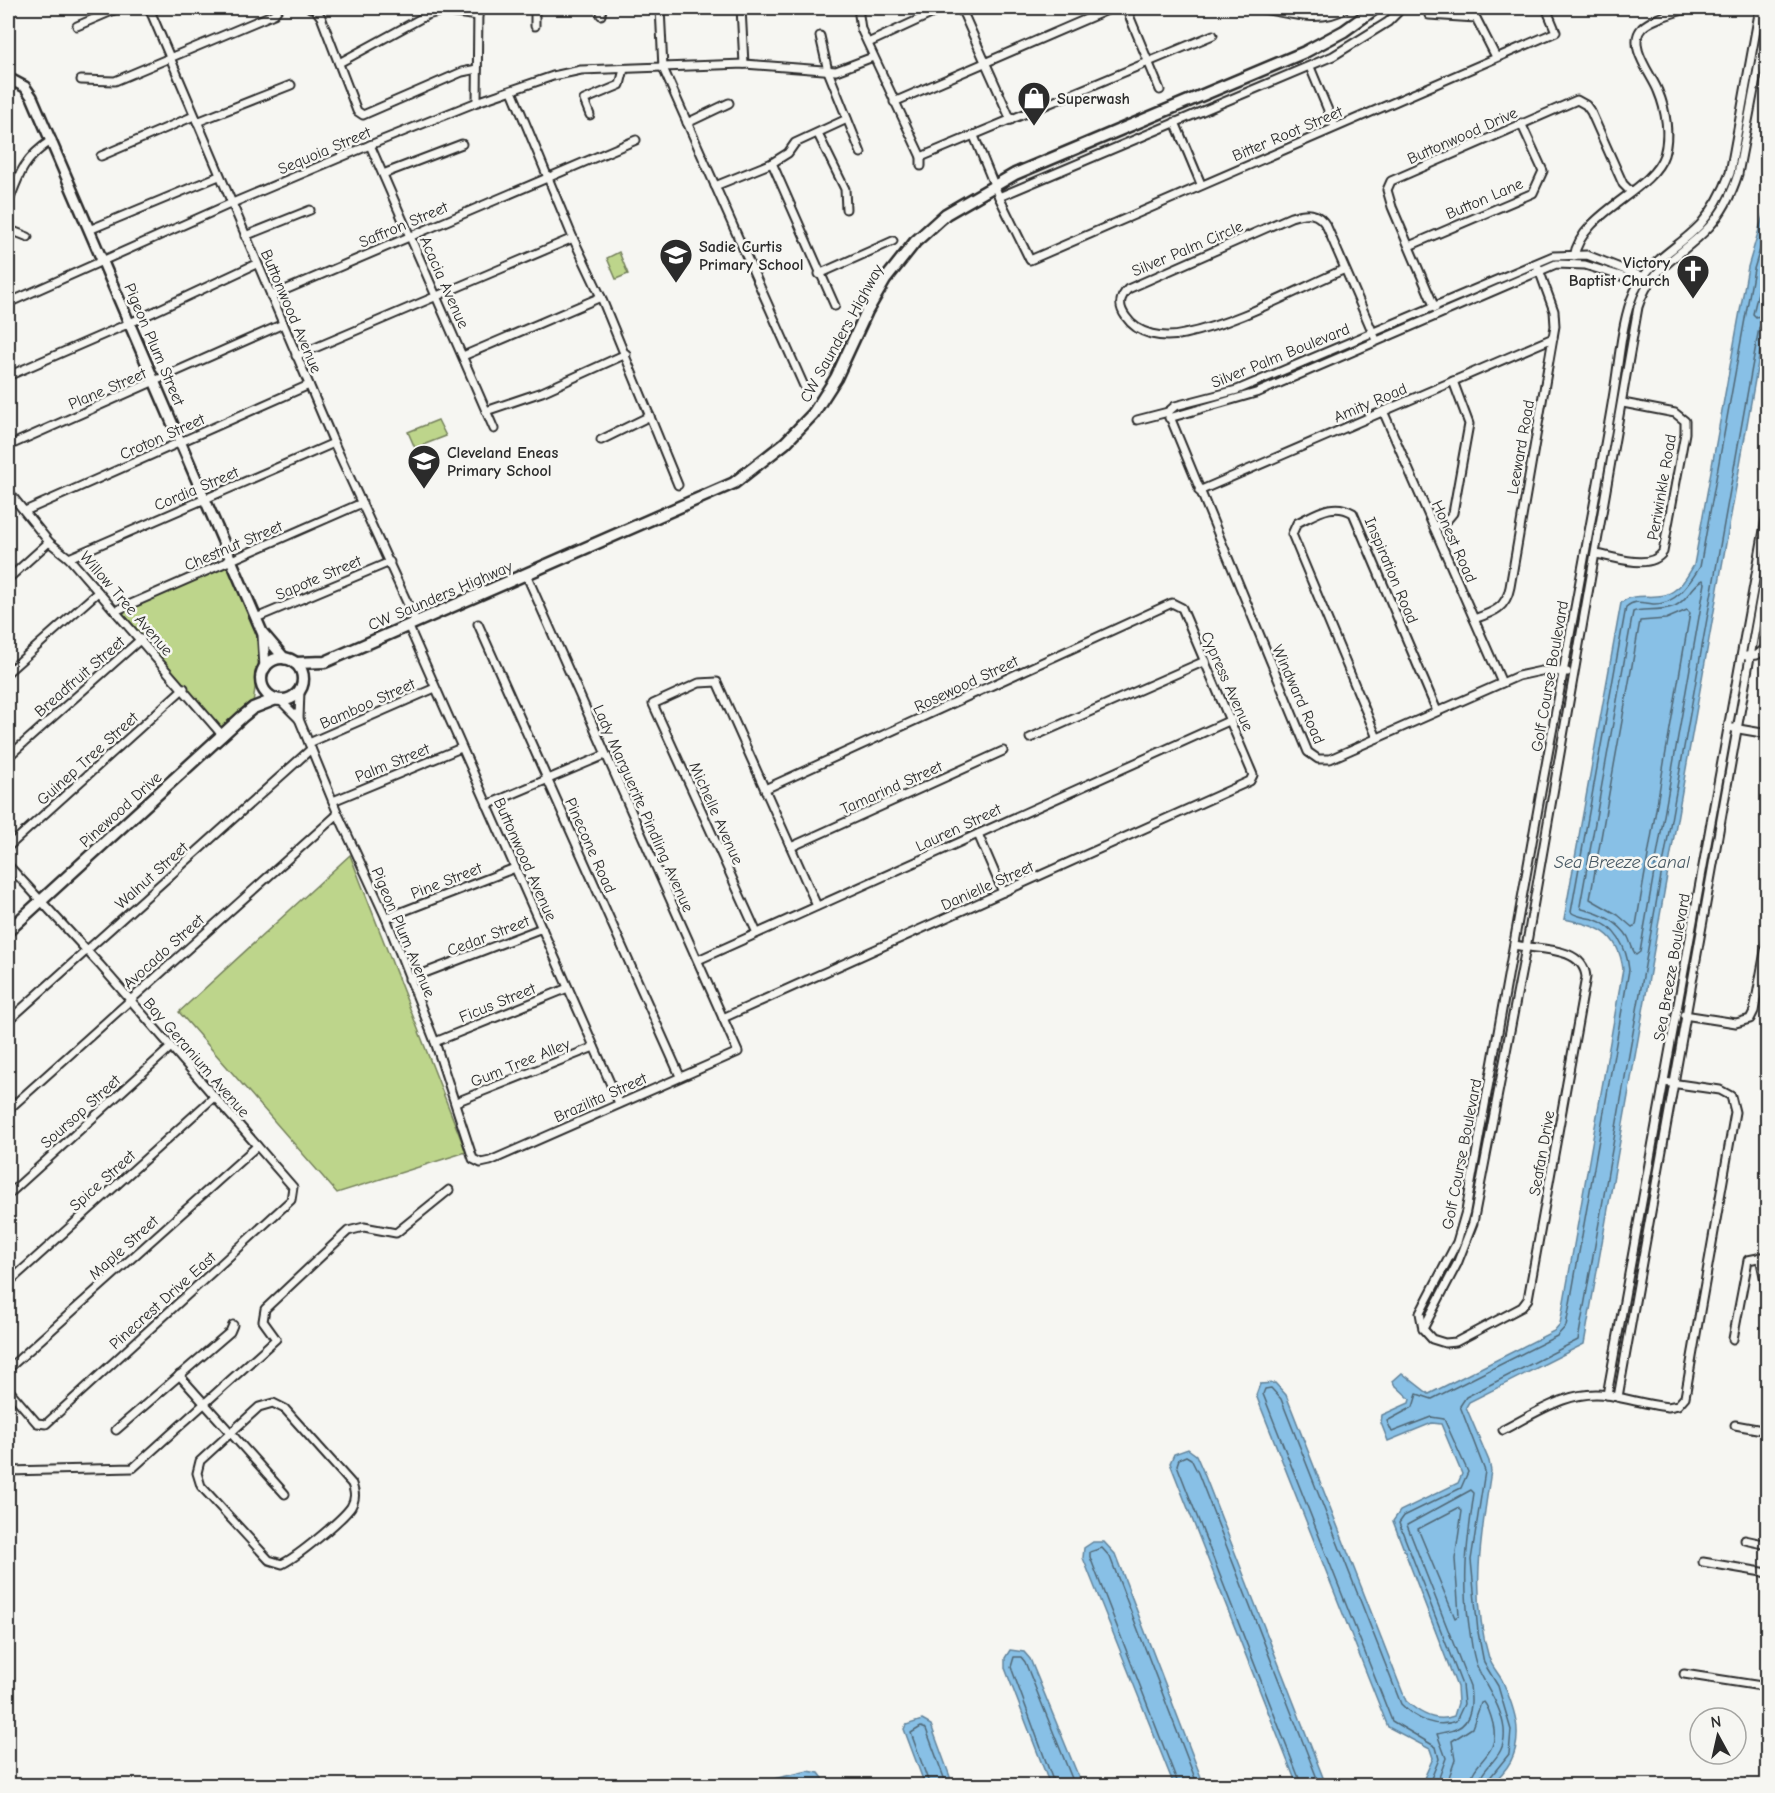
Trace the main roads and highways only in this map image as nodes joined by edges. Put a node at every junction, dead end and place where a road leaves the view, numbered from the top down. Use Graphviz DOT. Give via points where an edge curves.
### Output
graph roads {
  1 [pos="1376,8"];
  2 [pos="290,661"];
  3 [pos="325,662"];
  4 [pos="262,683"];
  5 [pos="301,687"];
  6 [pos="278,699"];
  7 [pos="253,708"];
  8 [pos="8,931"];
  1 -- 3 [label="main road, CW Saunders Highway" via="1344,31 1293,57 994,184 959,205 934,224 900,261 867,311 831,386 807,420 768,459 717,492"];
  2 -- 3 [label="main road, CW Saunders Highway"];
  2 -- 4 [label="main road" via="274,660 265,668"];
  2 -- 5 [label="main road" via="302,672"];
  3 -- 5 [label="main road, CW Saunders Highway"];
  4 -- 6 [label="main road" via="267,693"];
  4 -- 7 [label="main road, Pinewood Drive"];
  5 -- 6 [label="main road" via="291,698"];
  6 -- 7 [label="main road, Pinewood Drive"];
  7 -- 8 [label="main road, Pinewood Drive"];
}
